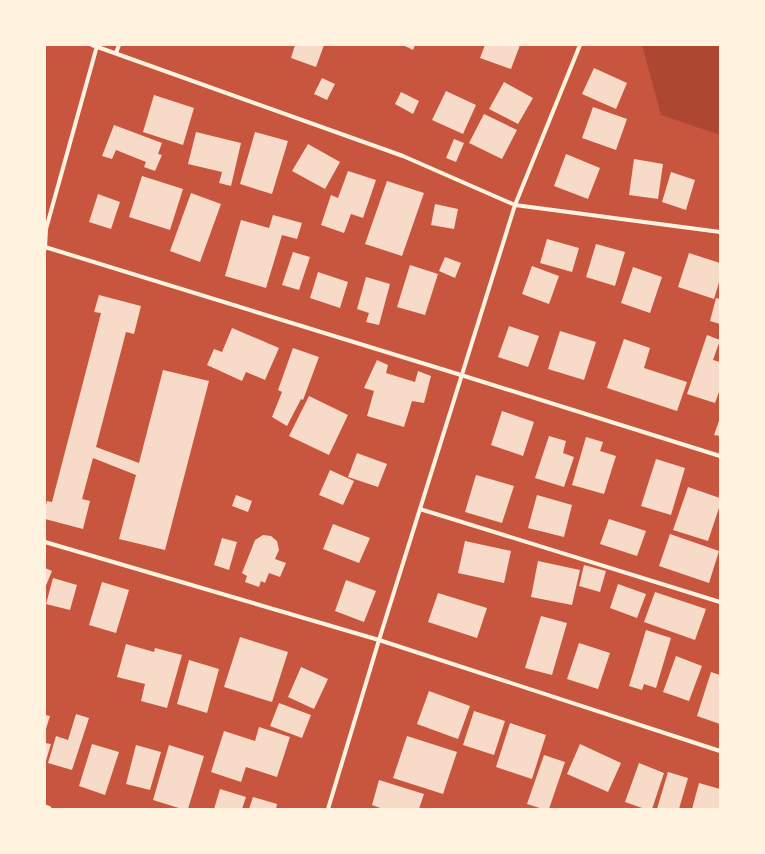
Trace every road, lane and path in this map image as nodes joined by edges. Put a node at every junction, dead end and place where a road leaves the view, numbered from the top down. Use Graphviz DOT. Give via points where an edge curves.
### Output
graph roads {
  1 [pos="119,45"];
  2 [pos="580,45"];
  3 [pos="94,46"];
  4 [pos="116,53"];
  5 [pos="515,205"];
  6 [pos="720,232"];
  7 [pos="45,248"];
  8 [pos="461,375"];
  9 [pos="720,456"];
  10 [pos="420,510"];
  11 [pos="45,542"];
  12 [pos="720,602"];
  13 [pos="379,640"];
  14 [pos="720,751"];
  15 [pos="45,808"];
  16 [pos="48,809"];
  17 [pos="328,809"];
  1 -- 4 [label="street"];
  2 -- 5 [label="street"];
  3 -- 4 [label="street"];
  3 -- 7 [label="street" via="46,229"];
  4 -- 5 [label="street" via="403,156"];
  5 -- 6 [label="street"];
  5 -- 8 [label="street"];
  7 -- 8 [label="street"];
  8 -- 9 [label="street"];
  8 -- 10 [label="street"];
  10 -- 12 [label="street"];
  10 -- 13 [label="street"];
  11 -- 13 [label="street"];
  13 -- 14 [label="street"];
  13 -- 17 [label="street"];
  15 -- 16 [label="street"];
}
